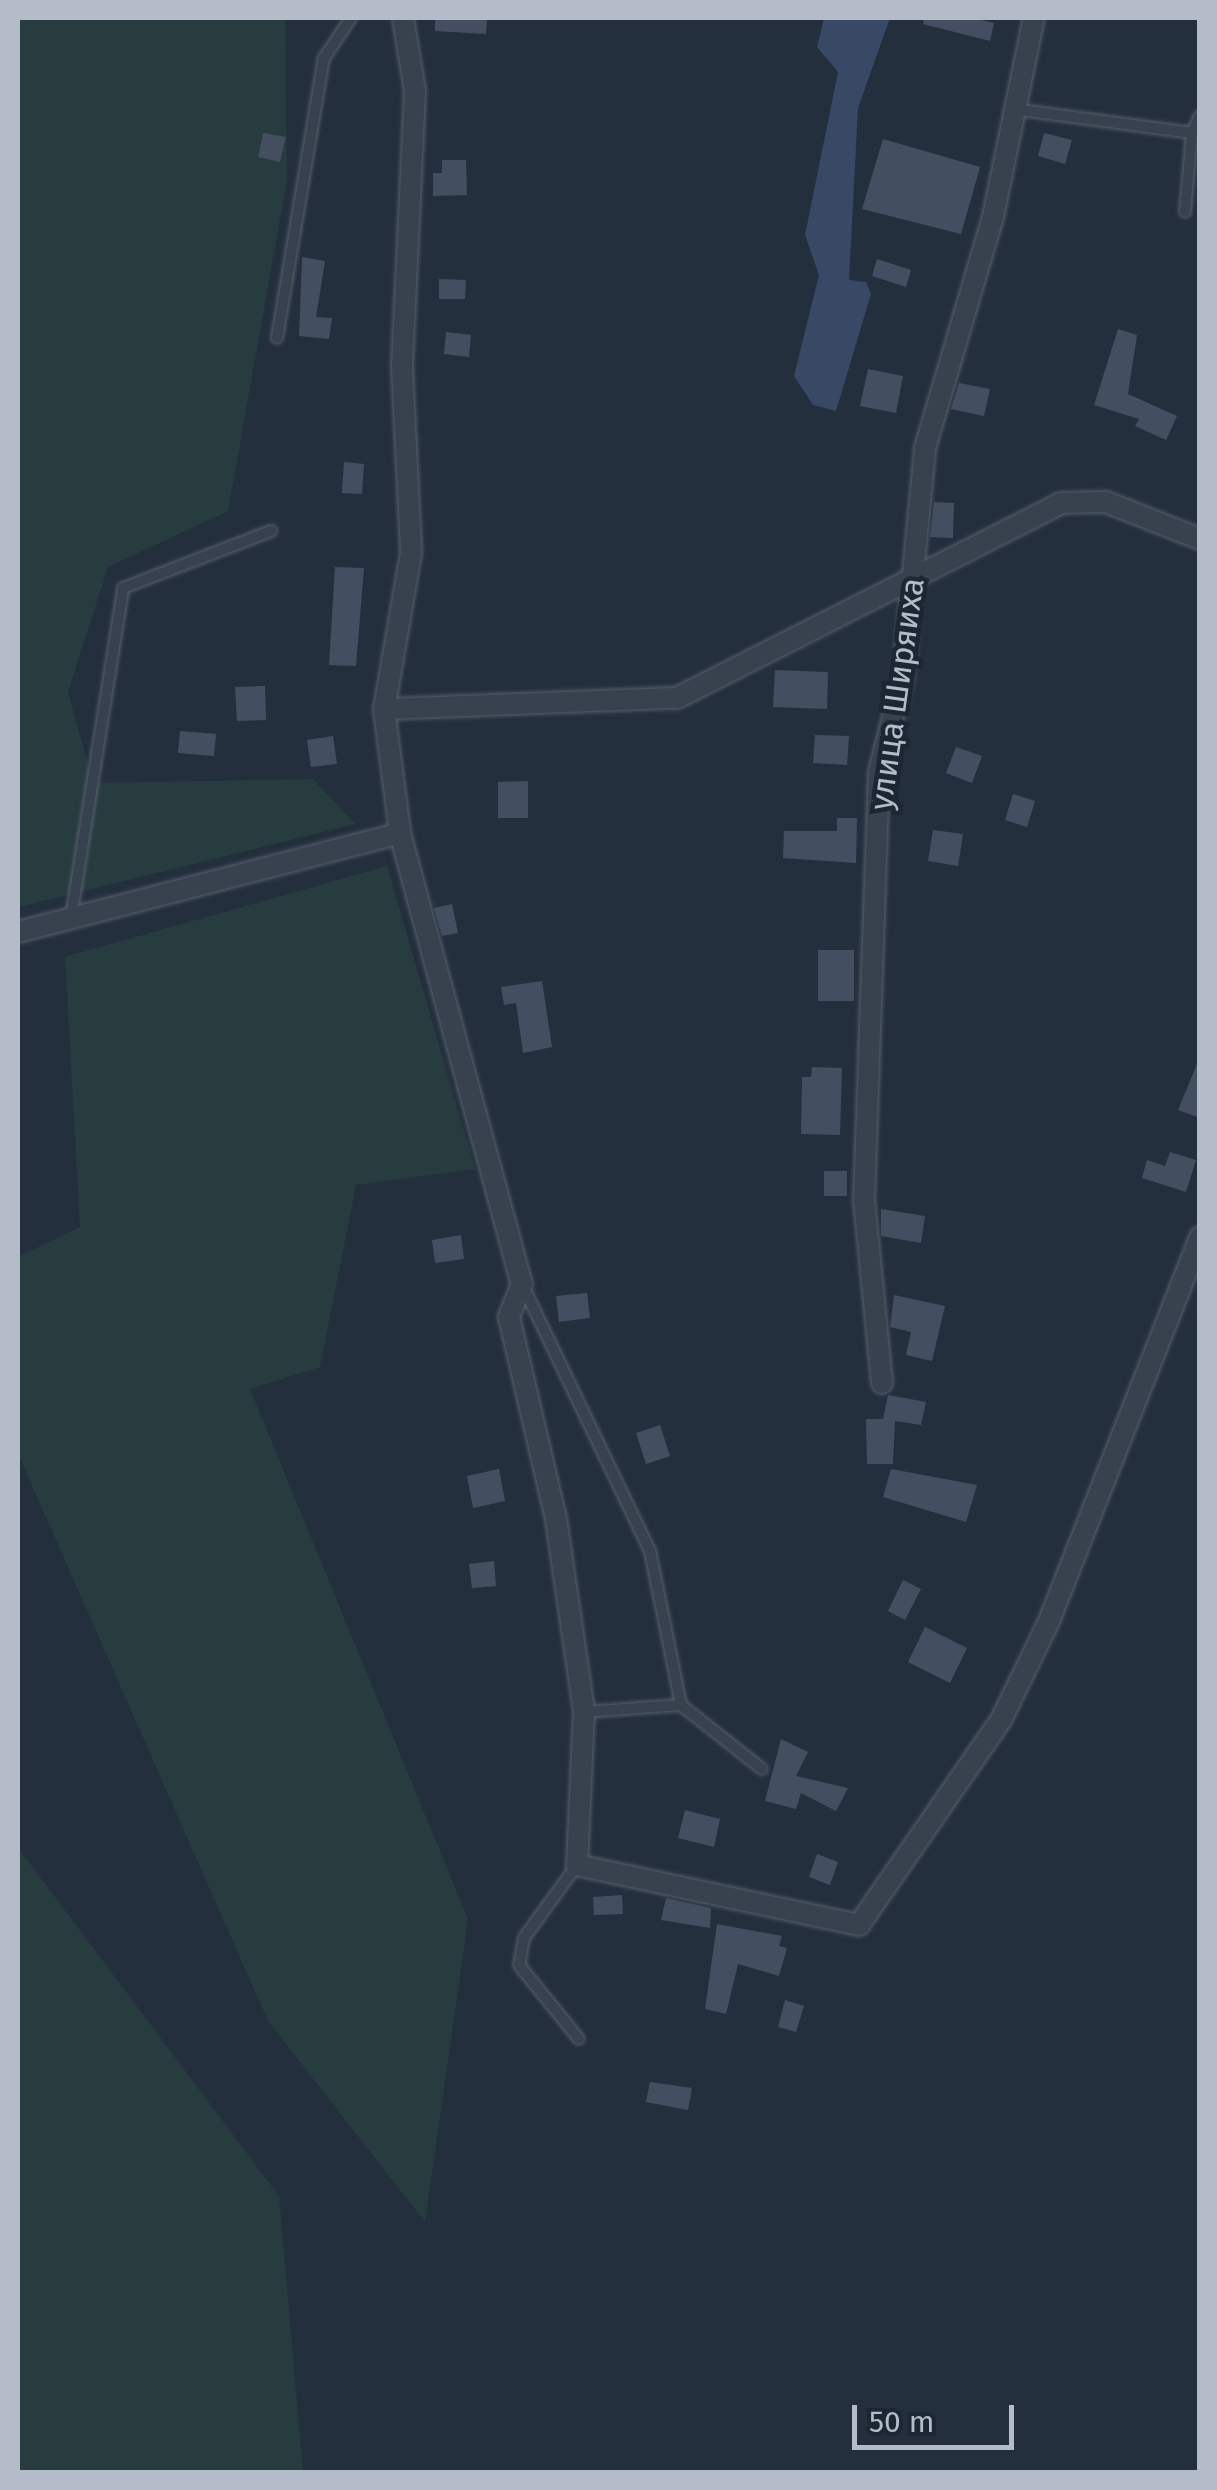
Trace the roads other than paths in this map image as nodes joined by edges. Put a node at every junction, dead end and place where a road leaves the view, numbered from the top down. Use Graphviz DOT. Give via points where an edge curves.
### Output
graph roads {
  1 [pos="351,18"];
  2 [pos="1034,18"];
  3 [pos="409,23"];
  4 [pos="1012,109"];
  5 [pos="1200,116"];
  6 [pos="1192,132"];
  7 [pos="1185,212"];
  8 [pos="277,338"];
  9 [pos="271,531"];
  10 [pos="1200,539"];
  11 [pos="914,571"];
  12 [pos="384,709"];
  13 [pos="400,833"];
  14 [pos="72,918"];
  15 [pos="18,932"];
  16 [pos="1200,1237"];
  17 [pos="522,1284"];
  18 [pos="882,1383"];
  19 [pos="681,1705"];
  20 [pos="584,1712"];
  21 [pos="762,1769"];
  22 [pos="577,1865"];
  23 [pos="578,2040"];
  1 -- 8 [label="lane" via="324,58"];
  2 -- 4 [label="street, улица Ширяиха"];
  3 -- 12 [label="street" via="415,91 402,366 412,553"];
  4 -- 6 [label="lane"];
  4 -- 11 [label="street, улица Ширяиха" via="993,218 926,448"];
  5 -- 6 [label="lane"];
  6 -- 7 [label="lane"];
  9 -- 14 [label="lane" via="123,588"];
  10 -- 11 [label="street" via="1106,502 1062,504"];
  11 -- 12 [label="street" via="677,698"];
  11 -- 18 [label="street, улица Ширяиха" via="902,678 880,772 864,1202"];
  12 -- 13 [label="street"];
  13 -- 14 [label="street"];
  13 -- 17 [label="street"];
  14 -- 15 [label="street"];
  16 -- 22 [label="street" via="1050,1621 1001,1720 858,1925"];
  17 -- 19 [label="lane" via="650,1551"];
  17 -- 20 [label="street" via="509,1317 556,1519"];
  19 -- 20 [label="lane"];
  19 -- 21 [label="lane"];
  20 -- 22 [label="street"];
  22 -- 23 [label="lane" via="524,1938 519,1965"];
}
